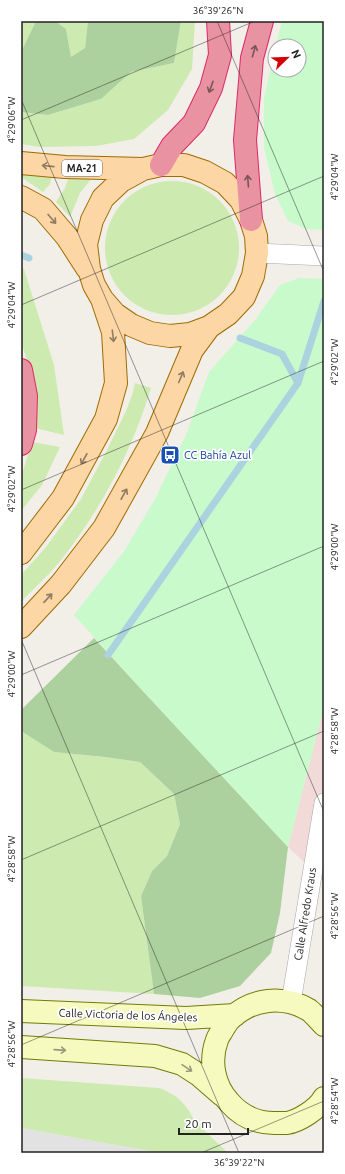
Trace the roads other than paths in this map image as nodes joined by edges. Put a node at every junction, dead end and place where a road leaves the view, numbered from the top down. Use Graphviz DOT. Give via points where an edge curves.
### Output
graph roads {
  1 [pos="218,21"];
  2 [pos="262,21"];
  3 [pos="21,163"];
  4 [pos="152,167"];
  5 [pos="21,197"];
  6 [pos="251,220"];
  7 [pos="257,253"];
  8 [pos="324,256"];
  9 [pos="89,270"];
  10 [pos="102,299"];
  11 [pos="209,327"];
  12 [pos="21,370"];
  13 [pos="21,444"];
  14 [pos="21,553"];
  15 [pos="21,627"];
  16 [pos="323,810"];
  17 [pos="291,1002"];
  18 [pos="21,1011"];
  19 [pos="235,1015"];
  20 [pos="324,1025"];
  21 [pos="21,1047"];
  22 [pos="223,1096"];
  23 [pos="324,1098"];
  1 -- 4 [label="highway, one-way" via="220,56 211,88 194,123"];
  6 -- 2 [label="highway, one-way" via="245,140 252,58"];
  4 -- 3 [label="main road, MA-21, one-way" via="65,167"];
  4 -- 6 [label="main road" via="184,165 205,172 225,183 241,200"];
  4 -- 9 [label="main road" via="121,181 104,198 92,220 86,244"];
  5 -- 9 [label="main road, one-way" via="43,209 67,237"];
  6 -- 7 [label="main road" via="256,236"];
  7 -- 8 [label="street"];
  7 -- 11 [label="main road" via="253,276 244,297 228,314"];
  9 -- 10 [label="main road"];
  10 -- 11 [label="main road" via="115,314 132,326 150,333 170,336 190,334"];
  10 -- 14 [label="main road, one-way" via="113,332 116,384 106,419 63,498"];
  15 -- 11 [label="main road, one-way" via="61,584 104,528 157,433 192,350"];
  12 -- 13 [label="highway" via="26,396 25,430"];
  16 -- 17 [label="street, Calle Alfredo Kraus"];
  17 -- 19 [label="main road" via="268,1000 247,1006"];
  17 -- 20 [label="main road" via="310,1011"];
  18 -- 19 [label="main road, Calle Victoria de los Ángeles" via="186,1018"];
  19 -- 22 [label="main road" via="217,1039 213,1062 215,1080"];
  21 -- 22 [label="main road, one-way" via="155,1056 182,1064"];
  22 -- 23 [label="main road" via="236,1110 250,1119 265,1123 288,1123 306,1115"];
}
